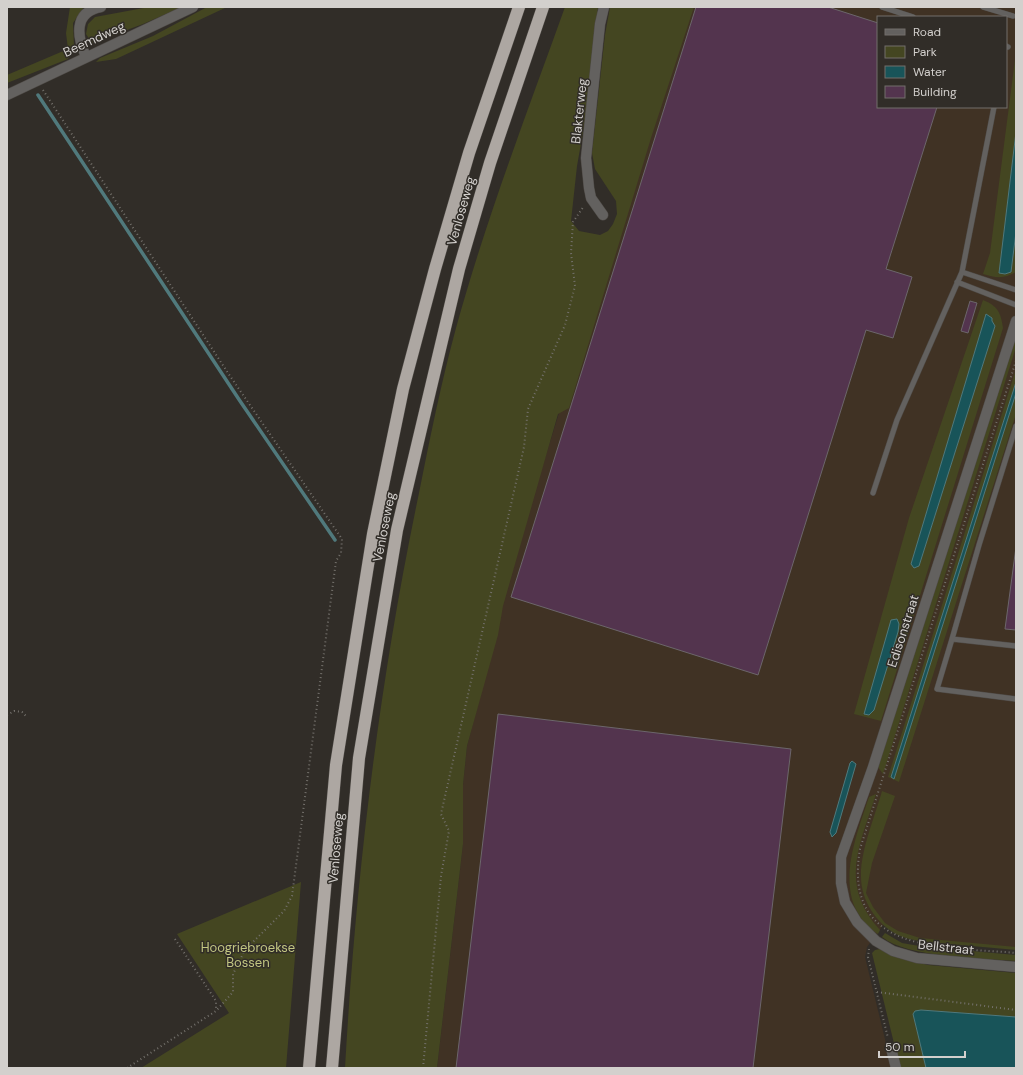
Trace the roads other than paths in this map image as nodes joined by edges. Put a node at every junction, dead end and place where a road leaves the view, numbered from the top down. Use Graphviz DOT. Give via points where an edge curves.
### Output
graph roads {
  1 [pos="101,7"];
  2 [pos="193,7"];
  3 [pos="519,7"];
  4 [pos="543,7"];
  5 [pos="604,7"];
  6 [pos="882,7"];
  7 [pos="983,7"];
  8 [pos="910,16"];
  9 [pos="1013,16"];
  10 [pos="86,57"];
  11 [pos="7,95"];
  12 [pos="994,108"];
  13 [pos="603,215"];
  14 [pos="962,272"];
  15 [pos="957,282"];
  16 [pos="1016,290"];
  17 [pos="1016,304"];
  18 [pos="1016,321"];
  19 [pos="1016,426"];
  20 [pos="873,493"];
  21 [pos="952,639"];
  22 [pos="1016,646"];
  23 [pos="1016,699"];
  24 [pos="876,941"];
  25 [pos="1016,967"];
  26 [pos="891,1048"];
  27 [pos="309,1068"];
  28 [pos="332,1068"];
  29 [pos="896,1068"];
  1 -- 10 [label="street" via="86,12 80,21 81,46"];
  2 -- 10 [label="street, Beemdweg"];
  3 -- 27 [label="highway, Venloseweg" via="469,153 435,269 403,389 373,534 336,765"];
  4 -- 28 [label="highway, Venloseweg" via="490,163 459,268 396,530 359,758"];
  5 -- 13 [label="street, Blakterweg" via="586,158 588,188 591,198"];
  6 -- 8 [label="lane"];
  7 -- 9 [label="lane"];
  10 -- 11 [label="street, Beemdweg"];
  12 -- 14 [label="lane"];
  14 -- 15 [label="lane"];
  14 -- 16 [label="lane"];
  15 -- 17 [label="lane"];
  15 -- 20 [label="lane" via="897,420"];
  18 -- 24 [label="street, Edisonstraat" via="873,767 841,857 841,883 845,902 857,922"];
  19 -- 21 [label="lane"];
  21 -- 22 [label="lane"];
  21 -- 23 [label="lane" via="937,689"];
  24 -- 25 [label="street, Bellstraat" via="893,951 917,958"];
  26 -- 29 [label="street"];
}
